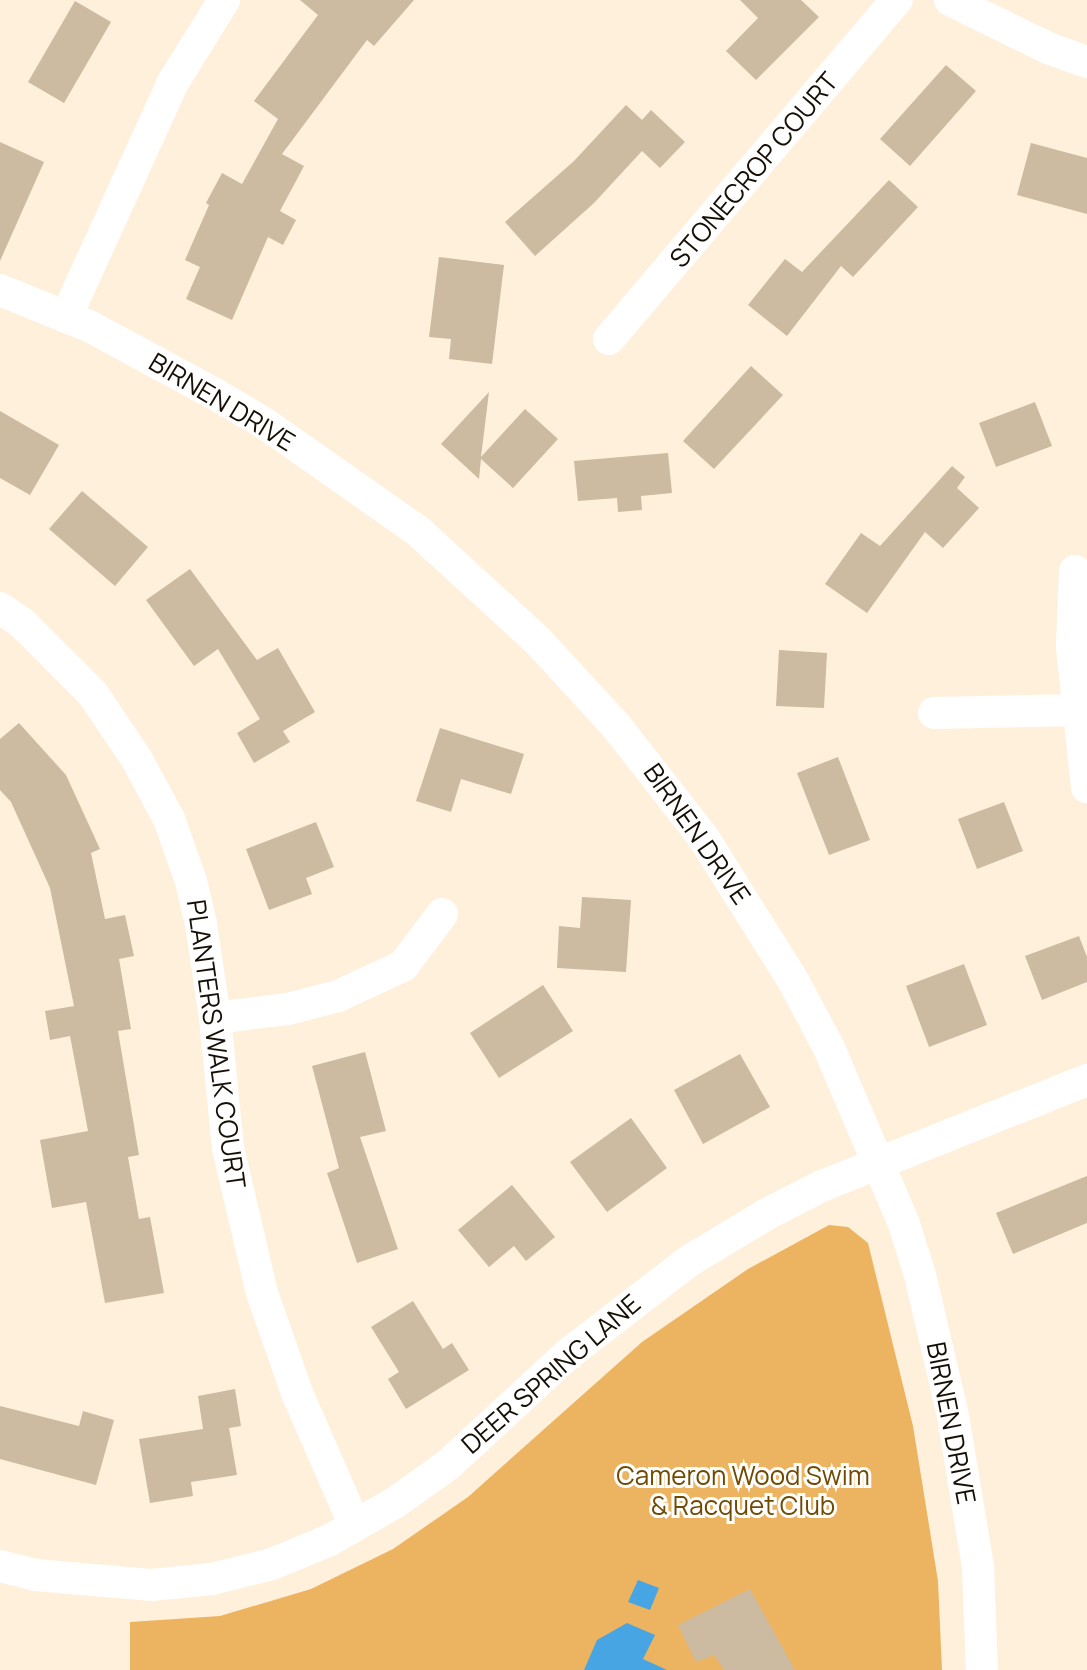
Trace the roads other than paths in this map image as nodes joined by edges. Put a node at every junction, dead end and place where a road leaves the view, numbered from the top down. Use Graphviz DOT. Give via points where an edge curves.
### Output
graph roads {
  1 [pos="224,0"];
  2 [pos="897,0"];
  3 [pos="950,0"];
  4 [pos="1087,62"];
  5 [pos="0,290"];
  6 [pos="66,317"];
  7 [pos="609,339"];
  8 [pos="1075,571"];
  9 [pos="0,608"];
  10 [pos="1077,710"];
  11 [pos="934,713"];
  12 [pos="1087,787"];
  13 [pos="442,914"];
  14 [pos="215,1018"];
  15 [pos="1087,1080"];
  16 [pos="880,1163"];
  17 [pos="355,1526"];
  18 [pos="0,1566"];
  19 [pos="982,1670"];
  1 -- 6 [label="street" via="172,84"];
  2 -- 7 [label="street, STONECROP COURT"];
  3 -- 4 [label="street"];
  5 -- 6 [label="street, BIRNEN DRIVE"];
  6 -- 16 [label="street, BIRNEN DRIVE" via="215,394 353,484 456,562 538,641 635,749 735,883 829,1048"];
  8 -- 10 [label="street" via="1072,647"];
  9 -- 14 [label="street, PLANTERS WALK COURT" via="93,694 169,819 191,881"];
  10 -- 11 [label="street"];
  10 -- 12 [label="street"];
  13 -- 14 [label="street" via="410,960 338,996"];
  14 -- 17 [label="street, PLANTERS WALK COURT" via="228,1148 262,1293 297,1393"];
  15 -- 16 [label="street, DEER SPRING LANE"];
  16 -- 17 [label="street, DEER SPRING LANE" via="767,1214 689,1261 567,1355 449,1464"];
  16 -- 19 [label="street, BIRNEN DRIVE" via="920,1275 953,1416 978,1567"];
  17 -- 18 [label="street, DEER SPRING LANE" via="272,1564 212,1579 151,1585 89,1582"];
}
